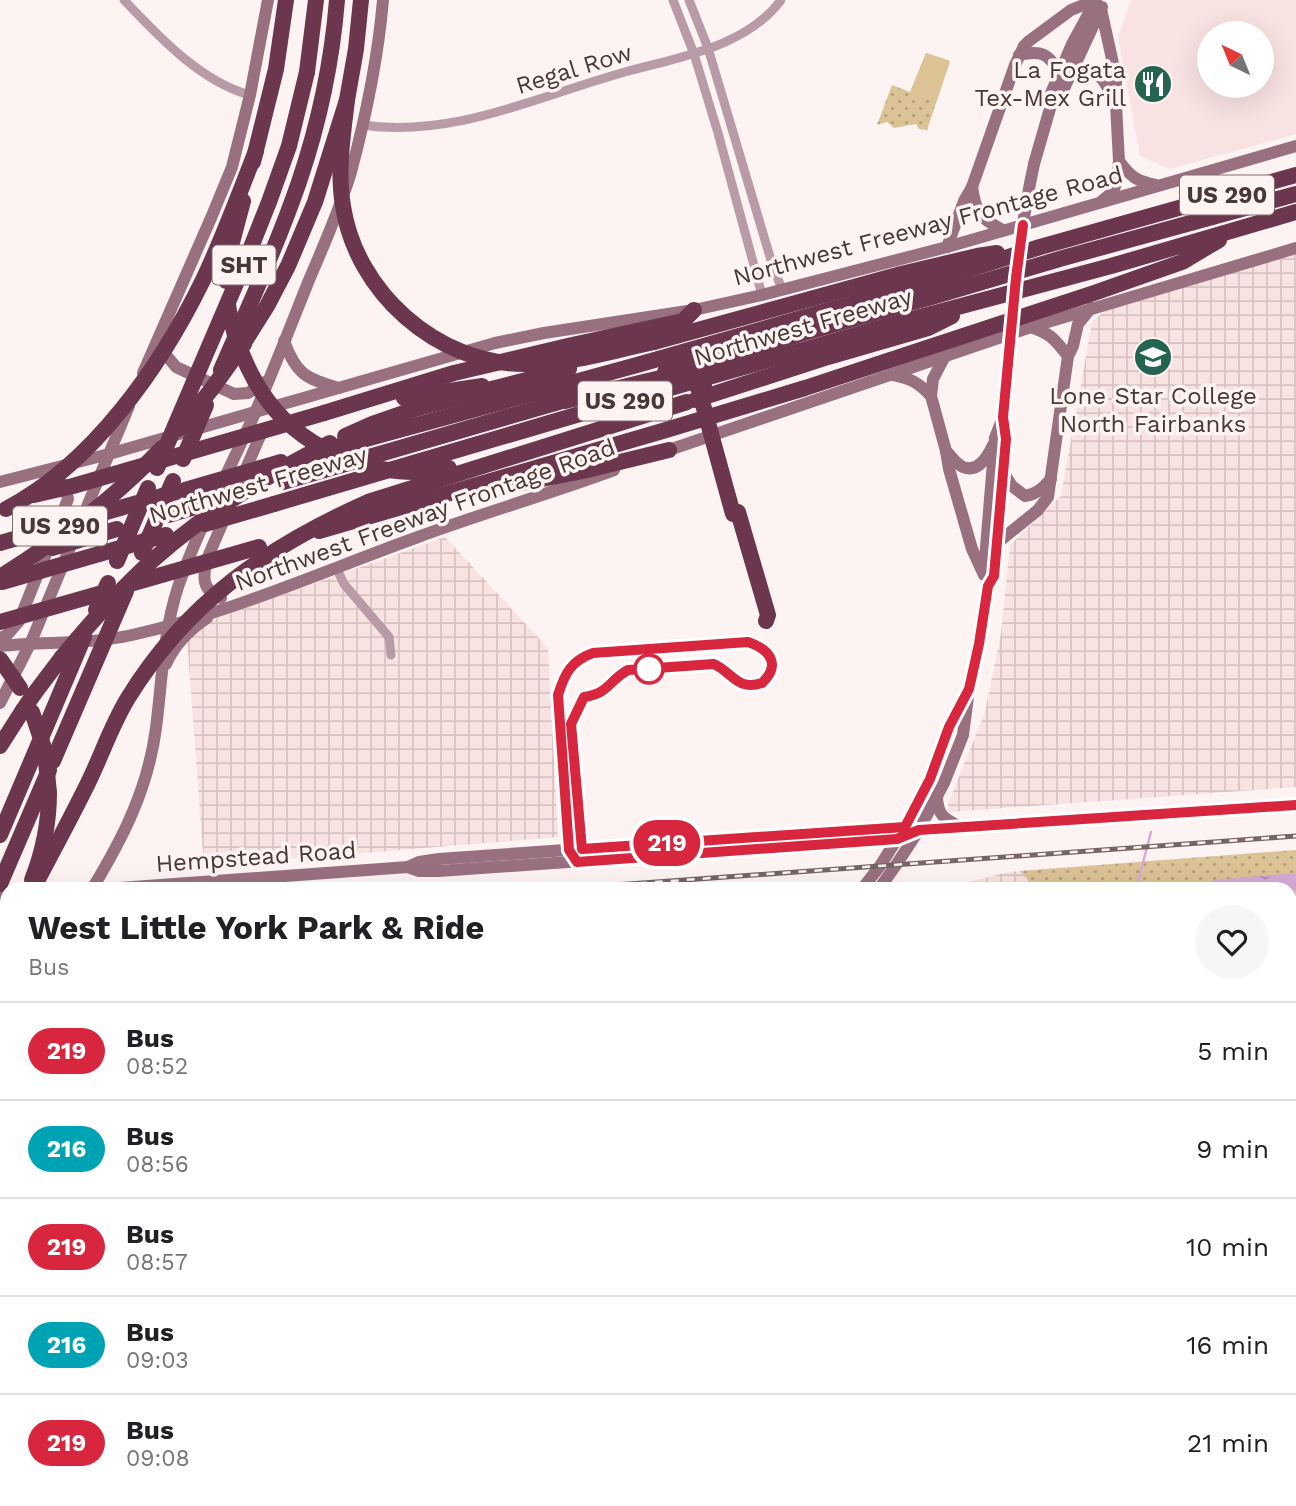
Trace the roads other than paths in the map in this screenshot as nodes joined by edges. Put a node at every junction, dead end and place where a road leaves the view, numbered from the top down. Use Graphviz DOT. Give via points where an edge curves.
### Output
graph roads {
  1 [pos="124,0"];
  2 [pos="268,0"];
  3 [pos="286,0"];
  4 [pos="316,0"];
  5 [pos="337,0"];
  6 [pos="361,0"];
  7 [pos="383,0"];
  8 [pos="673,0"];
  9 [pos="689,0"];
  10 [pos="781,0"];
  11 [pos="1099,2"];
  12 [pos="708,48"];
  13 [pos="694,54"];
  14 [pos="1020,55"];
  15 [pos="1064,74"];
  16 [pos="250,95"];
  17 [pos="347,100"];
  18 [pos="1116,104"];
  19 [pos="362,125"];
  20 [pos="1296,146"];
  21 [pos="256,151"];
  22 [pos="1119,161"];
  23 [pos="1296,175"];
  24 [pos="1160,185"];
  25 [pos="972,187"];
  26 [pos="1296,194"];
  27 [pos="1101,202"];
  28 [pos="1296,212"];
  29 [pos="1239,229"];
  30 [pos="1003,230"];
  31 [pos="947,247"];
  32 [pos="1040,247"];
  33 [pos="1296,248"];
  34 [pos="782,289"];
  35 [pos="762,295"];
  36 [pos="976,303"];
  37 [pos="1091,308"];
  38 [pos="694,310"];
  39 [pos="1031,327"];
  40 [pos="159,334"];
  41 [pos="797,335"];
  42 [pos="284,341"];
  43 [pos="654,342"];
  44 [pos="945,356"];
  45 [pos="1068,356"];
  46 [pos="637,365"];
  47 [pos="892,375"];
  48 [pos="268,380"];
  49 [pos="339,388"];
  50 [pos="931,396"];
  51 [pos="299,400"];
  52 [pos="565,401"];
  53 [pos="255,412"];
  54 [pos="324,415"];
  55 [pos="1003,417"];
  56 [pos="995,438"];
  57 [pos="669,450"];
  58 [pos="946,451"];
  59 [pos="527,453"];
  60 [pos="109,454"];
  61 [pos="1003,472"];
  62 [pos="40,473"];
  63 [pos="1051,479"];
  64 [pos="0,482"];
  65 [pos="0,503"];
  66 [pos="0,512"];
  67 [pos="385,512"];
  68 [pos="736,513"];
  69 [pos="0,543"];
  70 [pos="997,543"];
  71 [pos="0,562"];
  72 [pos="337,569"];
  73 [pos="0,580"];
  74 [pos="986,580"];
  75 [pos="246,600"];
  76 [pos="219,610"];
  77 [pos="0,622"];
  78 [pos="167,626"];
  79 [pos="0,638"];
  80 [pos="31,642"];
  81 [pos="0,646"];
  82 [pos="391,655"];
  83 [pos="0,659"];
  84 [pos="160,677"];
  85 [pos="969,689"];
  86 [pos="0,703"];
  87 [pos="0,746"];
  88 [pos="937,796"];
  89 [pos="1296,804"];
  90 [pos="905,827"];
  91 [pos="960,827"];
  92 [pos="919,830"];
  93 [pos="0,835"];
  94 [pos="897,839"];
  95 [pos="408,867"];
  96 [pos="1,882"];
  97 [pos="31,882"];
  98 [pos="36,882"];
  99 [pos="96,882"];
  100 [pos="223,882"];
  101 [pos="867,882"];
  102 [pos="883,882"];
  1 -- 16 [label="street" via="186,59"];
  2 -- 16 [label="main road"];
  3 -- 21 [label="highway" via="276,69"];
  4 -- 93 [label="highway, SHT, bridge" via="307,72 289,146 246,260"];
  5 -- 96 [label="highway, SHT, bridge" via="326,81 284,222"];
  6 -- 17 [label="highway"];
  7 -- 19 [label="main road"];
  8 -- 13 [label="street"];
  9 -- 12 [label="street"];
  10 -- 12 [label="street, Regal Row" via="753,28"];
  11 -- 14 [label="main road" via="1071,10 1024,46"];
  11 -- 15 [label="main road" via="1072,44"];
  11 -- 18 [label="main road" via="1116,77"];
  12 -- 13 [label="street, Regal Row"];
  12 -- 34 [label="street"];
  13 -- 19 [label="street, Regal Row" via="449,124 400,129"];
  13 -- 35 [label="street"];
  14 -- 15 [label="main road" via="1040,52"];
  14 -- 25 [label="main road"];
  15 -- 18 [label="main road" via="1094,72 1101,76"];
  15 -- 55 [label="main road, bridge" via="1051,93 1023,219"];
  16 -- 40 [label="main road" via="232,167"];
  17 -- 43 [label="highway, bridge" via="340,169 343,209 361,261 408,320 446,345 511,364 562,362"];
  17 -- 73 [label="highway, bridge" via="315,202 288,266 229,366 174,436 132,478"];
  18 -- 22 [label="main road"];
  19 -- 42 [label="main road" via="330,231"];
  20 -- 24 [label="main road, Northwest Freeway Frontage Road"];
  21 -- 59 [label="highway, bridge" via="226,281 239,347 270,404 298,431 331,452 383,470 435,471"];
  21 -- 66 [label="highway, bridge" via="203,280 146,377 84,452"];
  22 -- 24 [label="main road" via="1132,177"];
  22 -- 27 [label="main road" via="1113,192"];
  23 -- 32 [label="highway, Northwest Freeway / US 290"];
  24 -- 27 [label="main road, Northwest Freeway Frontage Road"];
  25 -- 30 [label="main road" via="981,216"];
  25 -- 31 [label="main road"];
  26 -- 41 [label="highway"];
  27 -- 30 [label="main road, Northwest Freeway Frontage Road"];
  28 -- 29 [label="highway, Northwest Freeway / US 290"];
  29 -- 36 [label="highway, Northwest Freeway / US 290"];
  29 -- 67 [label="highway" via="1182,262 1069,301 806,388"];
  30 -- 31 [label="main road, Northwest Freeway Frontage Road"];
  31 -- 34 [label="main road, Northwest Freeway Frontage Road"];
  32 -- 43 [label="highway" via="946,263"];
  32 -- 46 [label="highway, Northwest Freeway / US 290"];
  33 -- 37 [label="main road, Northwest Freeway Frontage Road"];
  34 -- 35 [label="main road, Northwest Freeway Frontage Road"];
  35 -- 38 [label="main road, Northwest Freeway Frontage Road"];
  36 -- 59 [label="highway, bridge" via="928,328"];
  36 -- 73 [label="highway, Northwest Freeway / US 290, bridge"];
  37 -- 39 [label="main road, Northwest Freeway Frontage Road"];
  37 -- 45 [label="main road" via="1079,324"];
  38 -- 49 [label="main road, Northwest Freeway Frontage Road" via="495,343"];
  38 -- 54 [label="highway" via="683,321 454,373"];
  39 -- 44 [label="main road, Northwest Freeway Frontage Road"];
  39 -- 45 [label="main road" via="1056,339"];
  40 -- 48 [label="main road" via="176,367 234,394 248,393"];
  40 -- 60 [label="main road"];
  41 -- 52 [label="highway, bridge"];
  41 -- 68 [label="highway, bridge" via="712,364 705,371 704,388"];
  42 -- 48 [label="main road"];
  42 -- 49 [label="main road" via="303,375"];
  43 -- 87 [label="highway, bridge" via="372,424 241,493 155,558 114,597 58,662"];
  44 -- 47 [label="main road, Northwest Freeway Frontage Road"];
  44 -- 50 [label="main road" via="936,370"];
  45 -- 63 [label="main road"];
  46 -- 54 [label="highway" via="424,394"];
  46 -- 69 [label="highway, Northwest Freeway / US 290, bridge"];
  47 -- 50 [label="main road" via="911,379"];
  47 -- 57 [label="main road, Northwest Freeway Frontage Road"];
  48 -- 53 [label="main road"];
  49 -- 51 [label="main road, Northwest Freeway Frontage Road"];
  50 -- 58 [label="main road"];
  51 -- 53 [label="main road, Northwest Freeway Frontage Road"];
  51 -- 75 [label="main road" via="260,436 207,559 203,576 208,589 224,599"];
  52 -- 68 [label="highway, bridge" via="681,373 691,375"];
  52 -- 71 [label="highway, bridge"];
  53 -- 60 [label="main road, Northwest Freeway Frontage Road"];
  53 -- 78 [label="main road" via="190,554"];
  54 -- 65 [label="highway, bridge"];
  55 -- 56 [label="main road"];
  55 -- 61 [label="main road"];
  56 -- 58 [label="main road" via="989,455 973,467 960,466"];
  56 -- 74 [label="main road"];
  57 -- 67 [label="highway"];
  57 -- 72 [label="main road, Northwest Freeway Frontage Road"];
  58 -- 74 [label="main road" via="972,549"];
  59 -- 98 [label="highway, bridge" via="368,502 332,518 251,566 203,606 168,641 127,701"];
  60 -- 62 [label="main road, Northwest Freeway Frontage Road"];
  60 -- 80 [label="main road"];
  61 -- 63 [label="main road" via="1025,496 1041,490"];
  61 -- 70 [label="main road"];
  62 -- 64 [label="main road, Northwest Freeway Frontage Road"];
  62 -- 79 [label="main road" via="59,479 68,499 19,621"];
  63 -- 70 [label="main road" via="1044,504"];
  67 -- 77 [label="highway, bridge"];
  68 -- 68 [label="highway" via="768,615 766,621 763,616"];
  70 -- 74 [label="main road" via="994,576"];
  72 -- 75 [label="main road, Northwest Freeway Frontage Road"];
  72 -- 82 [label="street" via="344,584 389,637"];
  74 -- 85 [label="main road"];
  75 -- 76 [label="main road, Northwest Freeway Frontage Road"];
  76 -- 78 [label="main road, Northwest Freeway Frontage Road"];
  76 -- 84 [label="main road" via="184,636"];
  78 -- 80 [label="main road, Northwest Freeway Frontage Road" via="81,642"];
  78 -- 84 [label="main road"];
  80 -- 81 [label="main road, Northwest Freeway Frontage Road"];
  80 -- 86 [label="main road"];
  83 -- 97 [label="highway, bridge" via="32,712 47,765 46,833"];
  84 -- 99 [label="main road" via="148,770 128,824"];
  85 -- 88 [label="main road" via="963,735"];
  85 -- 90 [label="main road"];
  88 -- 91 [label="main road" via="943,818"];
  88 -- 92 [label="main road"];
  89 -- 91 [label="main road, Hempstead Road"];
  90 -- 92 [label="main road, Hempstead Road"];
  90 -- 94 [label="main road"];
  90 -- 95 [label="main road, Hempstead Road" via="439,859"];
  91 -- 92 [label="main road, Hempstead Road"];
  92 -- 94 [label="main road, Hempstead Road"];
  92 -- 102 [label="main road"];
  94 -- 95 [label="main road, Hempstead Road" via="439,871"];
  94 -- 101 [label="main road"];
  95 -- 100 [label="main road, Hempstead Road"];
}
